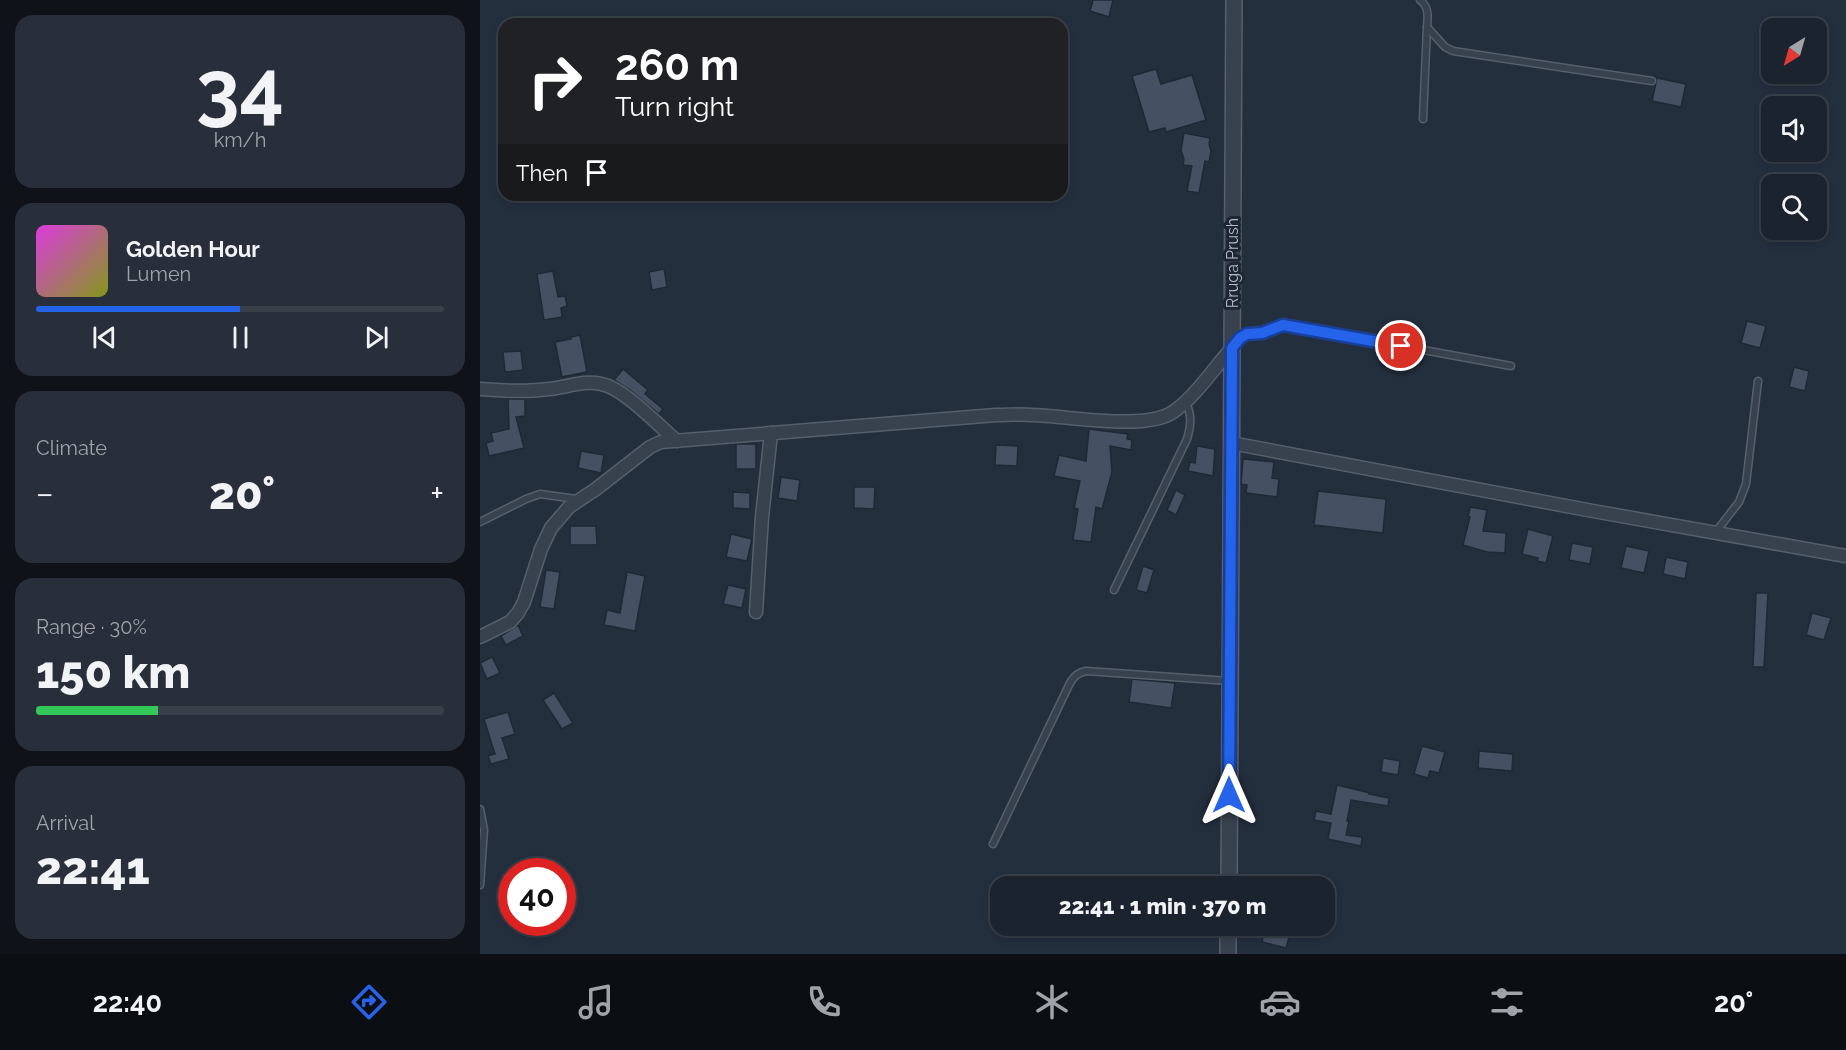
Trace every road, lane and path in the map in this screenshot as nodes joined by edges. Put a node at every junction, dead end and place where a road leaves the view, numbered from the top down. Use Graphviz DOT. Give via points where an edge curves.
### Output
graph roads {
  1 [pos="1234,0"];
  2 [pos="1420,0"];
  3 [pos="1428,27"];
  4 [pos="1652,81"];
  5 [pos="1423,119"];
  6 [pos="1232,348"];
  7 [pos="1511,366"];
  8 [pos="1758,381"];
  9 [pos="480,389"];
  10 [pos="1185,402"];
  11 [pos="771,433"];
  12 [pos="677,441"];
  13 [pos="1231,443"];
  14 [pos="580,500"];
  15 [pos="480,522"];
  16 [pos="1714,533"];
  17 [pos="1846,555"];
  18 [pos="1114,590"];
  19 [pos="756,612"];
  20 [pos="480,637"];
  21 [pos="1230,681"];
  22 [pos="480,809"];
  23 [pos="993,844"];
  24 [pos="1228,876"];
  25 [pos="480,885"];
  26 [pos="1228,936"];
  27 [pos="1228,954"];
  1 -- 6 [label="street, Rruga Prush"];
  2 -- 3 [label="lane" via="1429,14"];
  3 -- 4 [label="lane" via="1453,51"];
  3 -- 5 [label="lane"];
  6 -- 7 [label="lane" via="1247,334 1283,325"];
  6 -- 10 [label="street"];
  6 -- 13 [label="street, Rruga Prush"];
  8 -- 16 [label="lane" via="1746,484 1739,502"];
  9 -- 12 [label="street" via="550,389 597,383 627,398"];
  10 -- 11 [label="street" via="1163,418 1150,421 996,415"];
  10 -- 18 [label="lane" via="1191,414 1187,439"];
  11 -- 12 [label="street"];
  11 -- 19 [label="street"];
  12 -- 14 [label="street" via="650,447"];
  13 -- 16 [label="street"];
  13 -- 21 [label="street, Rruga Prush"];
  14 -- 15 [label="lane" via="540,494"];
  14 -- 20 [label="street" via="551,528 518,613 510,622"];
  16 -- 17 [label="street"];
  21 -- 23 [label="lane" via="1080,672 1073,677"];
  21 -- 24 [label="street, Rruga Prush"];
  22 -- 25 [label="lane" via="484,830"];
  26 -- 27 [label="street"];
}
